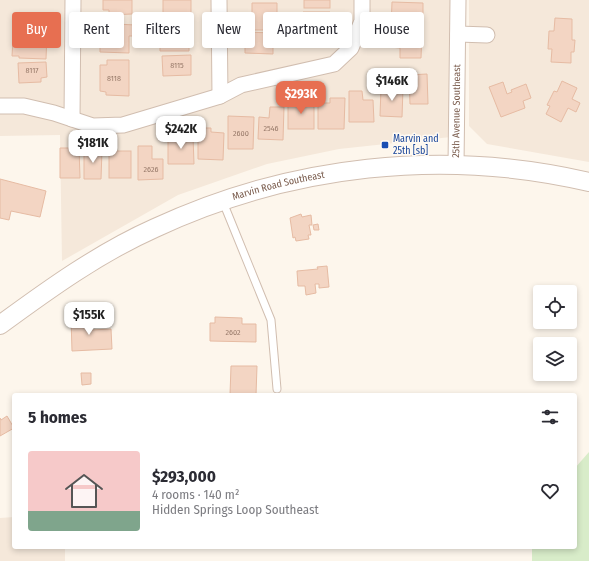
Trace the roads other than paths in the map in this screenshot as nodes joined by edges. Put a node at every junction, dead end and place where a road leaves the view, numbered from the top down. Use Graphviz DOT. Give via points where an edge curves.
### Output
graph roads {
  1 [pos="73,0"];
  2 [pos="219,0"];
  3 [pos="362,0"];
  4 [pos="458,0"];
  5 [pos="458,34"];
  6 [pos="487,35"];
  7 [pos="220,96"];
  8 [pos="0,106"];
  9 [pos="72,119"];
  10 [pos="456,165"];
  11 [pos="589,182"];
  12 [pos="222,200"];
  13 [pos="0,325"];
  14 [pos="277,389"];
  1 -- 9 [label="street"];
  2 -- 7 [label="street"];
  3 -- 7 [label="street" via="362,21 351,48 334,64 241,85"];
  4 -- 5 [label="street, 25th Avenue Southeast"];
  5 -- 6 [label="street"];
  5 -- 10 [label="street, 25th Avenue Southeast"];
  7 -- 9 [label="street" via="123,124 93,126"];
  8 -- 9 [label="street" via="24,106 54,112"];
  10 -- 11 [label="street, Marvin Road Southeast" via="529,170"];
  10 -- 12 [label="street, Marvin Road Southeast" via="380,166 322,174 263,187"];
  12 -- 13 [label="street, Marvin Road Southeast" via="154,228 101,256"];
  12 -- 14 [label="lane" via="271,320"];
}
